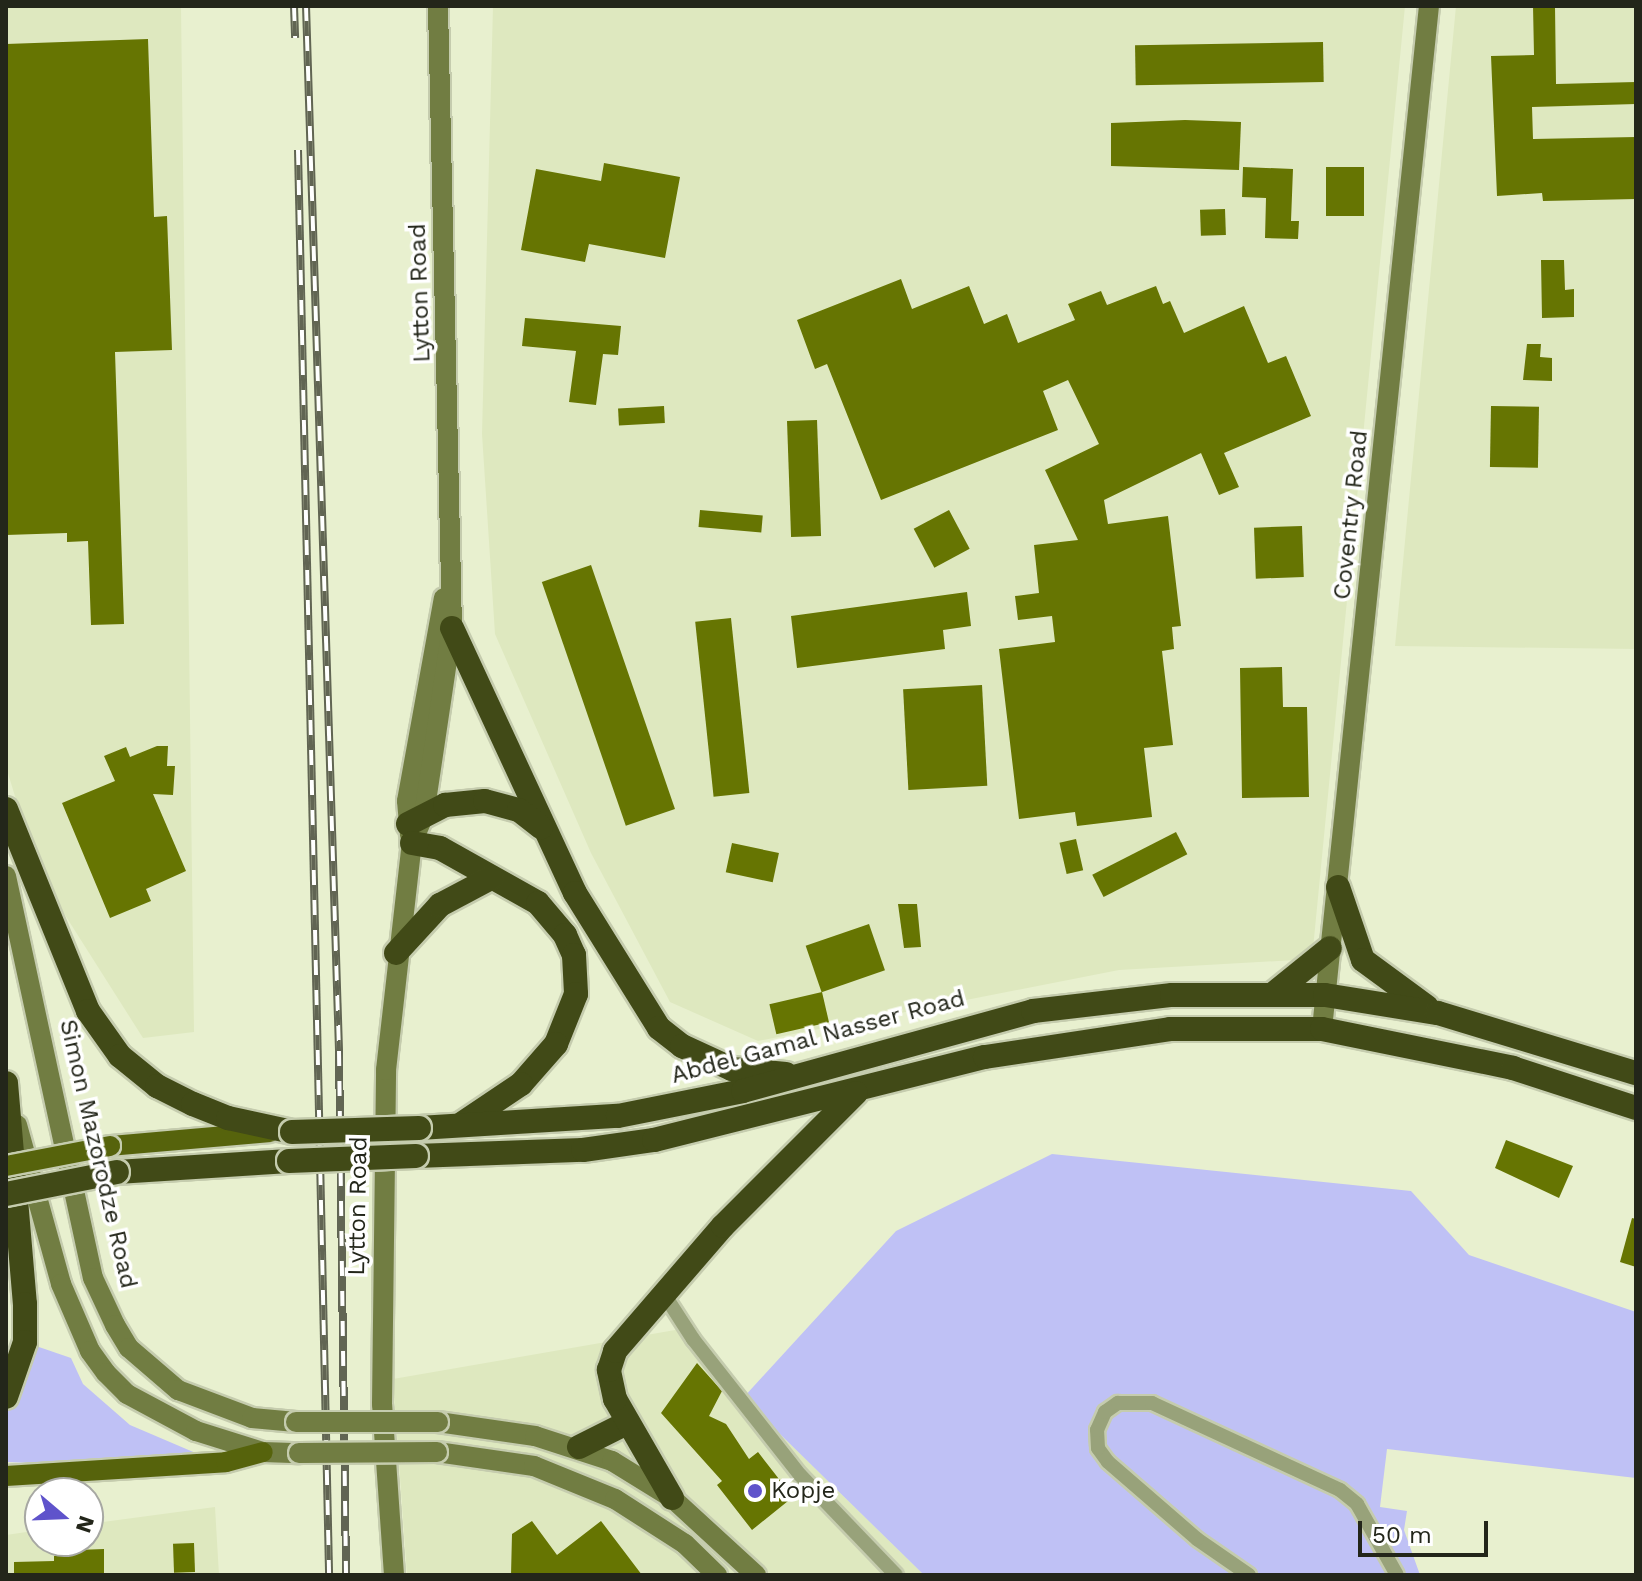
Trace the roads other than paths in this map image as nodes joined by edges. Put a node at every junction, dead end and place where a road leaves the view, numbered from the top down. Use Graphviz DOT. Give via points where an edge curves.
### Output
graph roads {
  1 [pos="438,6"];
  2 [pos="1429,6"];
  3 [pos="449,579"];
  4 [pos="452,628"];
  5 [pos="6,809"];
  6 [pos="415,827"];
  7 [pos="544,829"];
  8 [pos="6,876"];
  9 [pos="491,878"];
  10 [pos="1338,887"];
  11 [pos="1330,948"];
  12 [pos="396,953"];
  13 [pos="1273,994"];
  14 [pos="1325,995"];
  15 [pos="1438,1013"];
  16 [pos="1322,1029"];
  17 [pos="1636,1073"];
  18 [pos="804,1075"];
  19 [pos="7,1088"];
  20 [pos="861,1089"];
  21 [pos="1636,1108"];
  22 [pos="458,1126"];
  23 [pos="285,1131"];
  24 [pos="6,1166"];
  25 [pos="6,1194"];
  26 [pos="664,1294"];
  27 [pos="6,1397"];
  28 [pos="627,1423"];
  29 [pos="579,1447"];
  30 [pos="263,1452"];
  31 [pos="6,1476"];
  32 [pos="672,1498"];
  33 [pos="394,1574"];
  34 [pos="717,1575"];
  35 [pos="756,1575"];
  36 [pos="896,1575"];
  37 [pos="1249,1575"];
  38 [pos="1397,1575"];
  1 -- 3 [label="main road, Lytton Road" via="452,453"];
  2 -- 10 [label="main road, Coventry Road"];
  3 -- 4 [label="main road, Lytton Road"];
  3 -- 6 [label="main road, Lytton Road" via="407,801"];
  4 -- 6 [label="main road, Lytton Road"];
  4 -- 7 [label="highway"];
  5 -- 23 [label="highway" via="88,1011 120,1056 157,1086 193,1104"];
  6 -- 7 [label="highway" via="454,803 485,801 519,810"];
  6 -- 9 [label="highway"];
  6 -- 12 [label="main road, Lytton Road"];
  7 -- 18 [label="highway" via="575,893 659,1028 682,1046 732,1069"];
  8 -- 29 [label="main road, Simon Mazorodze Road, bridge" via="93,1278 129,1348 178,1390 252,1418 438,1422"];
  9 -- 12 [label="highway" via="440,905"];
  9 -- 22 [label="highway" via="538,903 556,921 574,955 576,994 540,1067 499,1103"];
  10 -- 11 [label="main road, Coventry Road"];
  10 -- 15 [label="highway" via="1369,968"];
  11 -- 13 [label="highway"];
  11 -- 14 [label="main road, Coventry Road"];
  12 -- 33 [label="main road, Lytton Road" via="386,1070 382,1404"];
  13 -- 14 [label="highway, Abdel Gamal Nasser Road"];
  13 -- 18 [label="highway, Abdel Gamal Nasser Road" via="1172,995 1033,1011"];
  14 -- 15 [label="highway, Abdel Gamal Nasser Road"];
  14 -- 16 [label="main road, Coventry Road"];
  15 -- 17 [label="highway, Abdel Gamal Nasser Road"];
  16 -- 20 [label="highway" via="1170,1029 1106,1035 985,1057"];
  16 -- 21 [label="highway" via="1497,1064"];
  18 -- 22 [label="highway, Abdel Gamal Nasser Road" via="618,1116"];
  19 -- 27 [label="highway" via="25,1342"];
  19 -- 30 [label="main road" via="53,1260 90,1351 127,1394 162,1416"];
  20 -- 25 [label="highway, bridge" via="654,1140 583,1150 117,1172"];
  20 -- 26 [label="highway" via="824,1121"];
  22 -- 23 [label="highway, Abdel Gamal Nasser Road, bridge"];
  23 -- 24 [label="main road, Abdel Gamal Nasser Road, bridge" via="110,1146"];
  26 -- 28 [label="highway" via="615,1351 610,1387"];
  26 -- 36 [label="street" via="801,1476"];
  28 -- 29 [label="highway"];
  28 -- 32 [label="highway"];
  29 -- 32 [label="main road, Simon Mazorodze Road"];
  30 -- 31 [label="main road" via="226,1462"];
  30 -- 34 [label="main road, bridge" via="437,1452 534,1466 658,1524"];
  32 -- 35 [label="main road, Simon Mazorodze Road"];
  37 -- 38 [label="street" via="1197,1539 1108,1462 1098,1448 1105,1412 1118,1403 1152,1403 1331,1484 1357,1504"];
}
